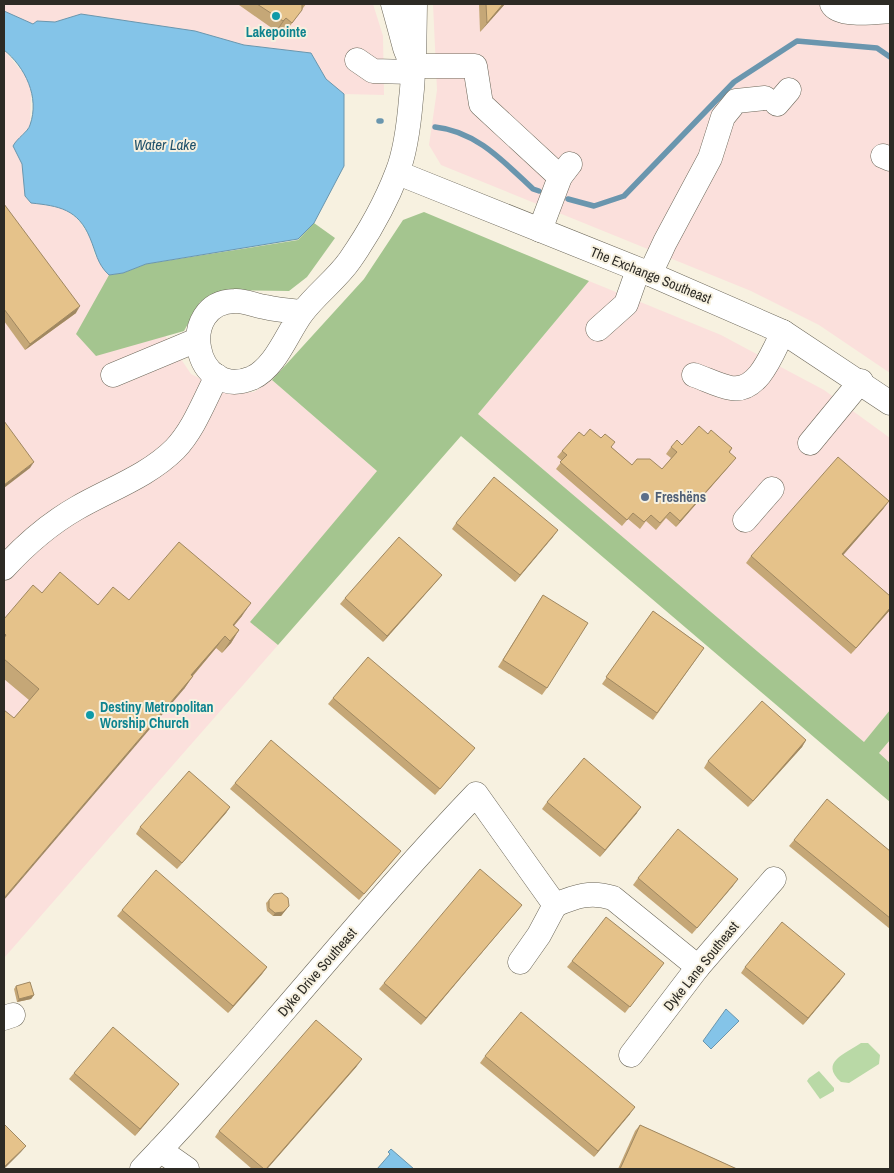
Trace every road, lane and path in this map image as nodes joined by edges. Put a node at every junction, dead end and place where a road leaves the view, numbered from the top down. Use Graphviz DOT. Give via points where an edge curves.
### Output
graph roads {
  1 [pos="394,4"];
  2 [pos="413,4"];
  3 [pos="832,4"];
  4 [pos="890,11"];
  5 [pos="357,60"];
  6 [pos="412,69"];
  7 [pos="777,97"];
  8 [pos="398,173"];
  9 [pos="540,230"];
  10 [pos="644,272"];
  11 [pos="302,312"];
  12 [pos="598,329"];
  13 [pos="783,332"];
  14 [pos="197,340"];
  15 [pos="114,374"];
  16 [pos="694,375"];
  17 [pos="217,376"];
  18 [pos="861,381"];
  19 [pos="890,403"];
  20 [pos="810,442"];
  21 [pos="772,489"];
  22 [pos="745,520"];
  23 [pos="4,568"];
  24 [pos="774,879"];
  25 [pos="555,905"];
  26 [pos="520,962"];
  27 [pos="698,968"];
  28 [pos="630,1055"];
  29 [pos="160,1150"];
  30 [pos="142,1169"];
  31 [pos="187,1169"];
  1 -- 6 [label="street"];
  2 -- 6 [label="main road"];
  3 -- 4 [label="street" via="852,12"];
  5 -- 6 [label="street" via="373,72"];
  6 -- 8 [label="street" via="410,114"];
  6 -- 9 [label="street" via="475,66 481,104 565,171"];
  7 -- 10 [label="street" via="736,102 723,117 694,209"];
  8 -- 9 [label="street, The Exchange Southeast"];
  8 -- 11 [label="street" via="350,260"];
  9 -- 10 [label="street, The Exchange Southeast"];
  10 -- 12 [label="street" via="626,304"];
  10 -- 13 [label="street, The Exchange Southeast"];
  11 -- 14 [label="street" via="236,300 224,303 212,310 202,322"];
  11 -- 17 [label="street" via="290,335 258,375 242,382"];
  13 -- 16 [label="street" via="760,373 745,386 731,388"];
  13 -- 18 [label="street, The Exchange Southeast"];
  14 -- 15 [label="street"];
  14 -- 17 [label="street" via="200,358"];
  17 -- 23 [label="street" via="184,438 164,459 51,524"];
  18 -- 19 [label="street, The Exchange Southeast"];
  18 -- 20 [label="street"];
  21 -- 22 [label="street"];
  24 -- 27 [label="street, Dyke Lane Southeast"];
  25 -- 26 [label="street"];
  25 -- 27 [label="street" via="578,895 600,894 613,898"];
  25 -- 29 [label="street, Dyke Drive Southeast" via="476,794"];
  27 -- 28 [label="street, Dyke Lane Southeast"];
  29 -- 30 [label="street, Dyke Drive Southeast"];
  29 -- 31 [label="street"];
}
